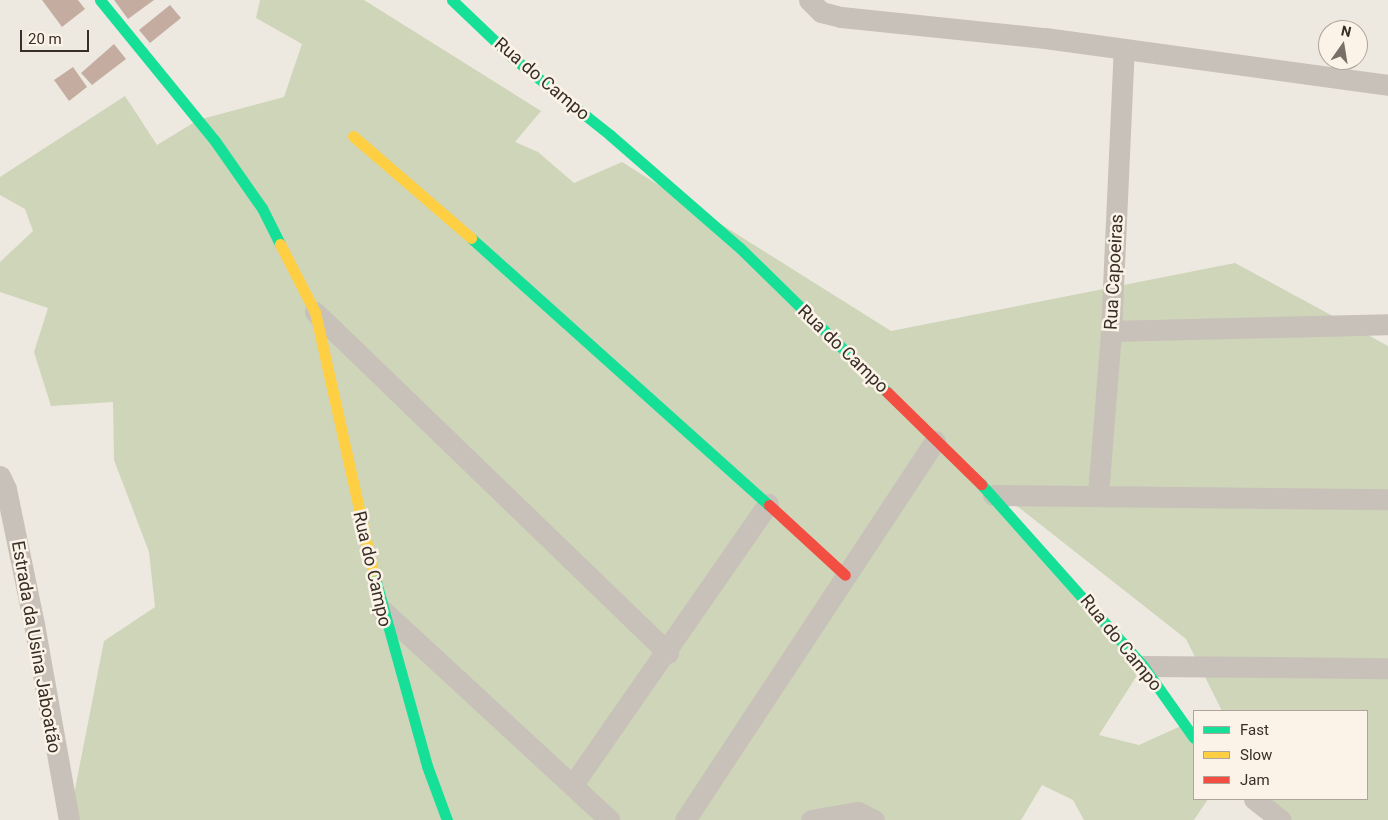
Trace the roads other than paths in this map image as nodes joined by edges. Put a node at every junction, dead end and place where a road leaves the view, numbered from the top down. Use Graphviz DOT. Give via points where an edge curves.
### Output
graph roads {
  1 [pos="100,0"];
  2 [pos="452,0"];
  3 [pos="809,0"];
  4 [pos="1124,49"];
  5 [pos="1388,85"];
  6 [pos="353,136"];
  7 [pos="314,312"];
  8 [pos="1388,324"];
  9 [pos="1111,331"];
  10 [pos="935,441"];
  11 [pos="0,476"];
  12 [pos="1098,494"];
  13 [pos="993,495"];
  14 [pos="1388,499"];
  15 [pos="768,504"];
  16 [pos="845,575"];
  17 [pos="381,609"];
  18 [pos="668,653"];
  19 [pos="1143,666"];
  20 [pos="1388,668"];
  21 [pos="1193,737"];
  22 [pos="574,783"];
  23 [pos="1255,800"];
  24 [pos="69,820"];
  25 [pos="448,820"];
  26 [pos="610,820"];
  27 [pos="685,820"];
  28 [pos="811,820"];
  29 [pos="874,820"];
  30 [pos="1281,820"];
  1 -- 7 [label="street, Rua do Campo" via="215,141 262,208"];
  2 -- 10 [label="street, Rua do Campo" via="513,58 740,248"];
  3 -- 4 [label="street" via="821,12 841,17"];
  4 -- 5 [label="street"];
  4 -- 9 [label="street, Rua Capoeiras"];
  6 -- 15 [label="street" via="574,327"];
  7 -- 17 [label="street, Rua do Campo"];
  7 -- 18 [label="street, Rua do Campo"];
  8 -- 9 [label="street"];
  9 -- 12 [label="street, Rua Capoeiras"];
  10 -- 13 [label="street, Rua do Campo"];
  10 -- 16 [label="street"];
  11 -- 24 [label="street, Estrada da Usina Jaboatão" via="6,489 34,624"];
  12 -- 13 [label="street"];
  12 -- 14 [label="street"];
  13 -- 19 [label="street, Rua do Campo"];
  15 -- 16 [label="street"];
  15 -- 18 [label="street"];
  16 -- 27 [label="street"];
  17 -- 22 [label="street"];
  17 -- 25 [label="street, Rua do Campo" via="427,766"];
  18 -- 22 [label="street"];
  19 -- 20 [label="street"];
  19 -- 21 [label="street, Rua do Campo"];
  22 -- 26 [label="street"];
  23 -- 30 [label="street"];
  28 -- 29 [label="street" via="858,812"];
}
